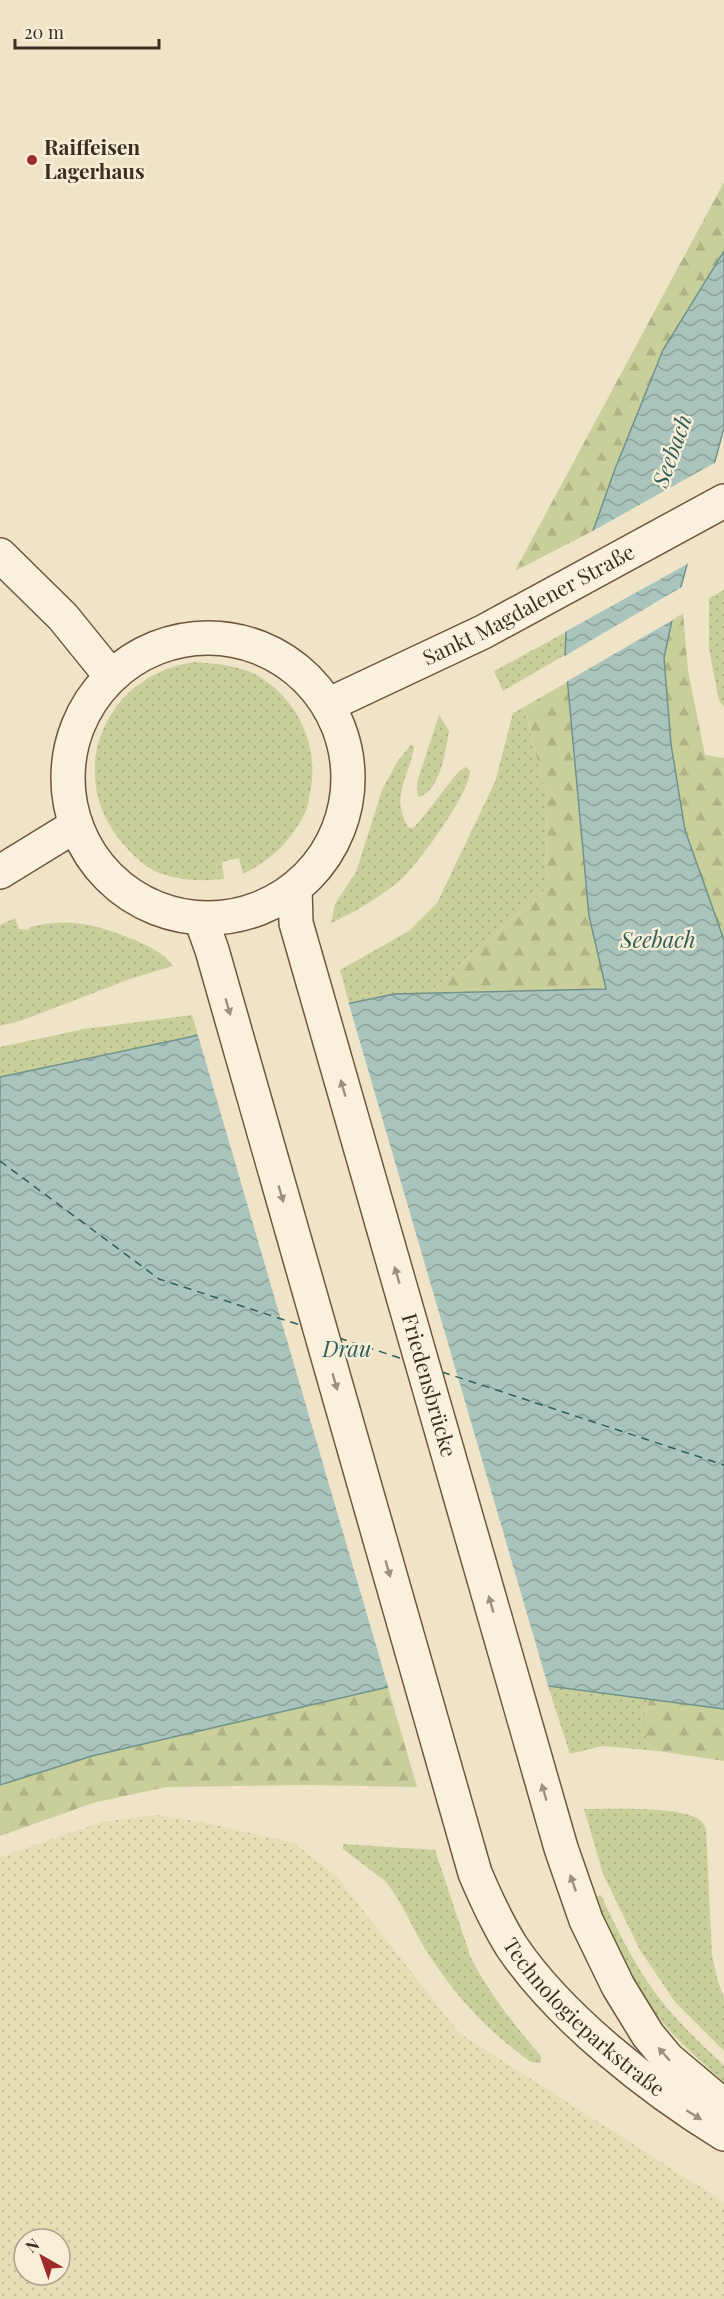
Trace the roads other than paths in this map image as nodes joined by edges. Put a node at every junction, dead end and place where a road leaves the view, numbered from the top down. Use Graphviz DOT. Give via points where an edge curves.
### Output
graph roads {
  1 [pos="724,501"];
  2 [pos="0,555"];
  3 [pos="110,675"];
  4 [pos="330,704"];
  5 [pos="75,826"];
  6 [pos="0,872"];
  7 [pos="295,888"];
  8 [pos="207,936"];
  9 [pos="561,1848"];
  10 [pos="724,2106"];
  11 [pos="724,2134"];
  1 -- 4 [label="street, Sankt Magdalener Straße" via="483,632"];
  2 -- 3 [label="street" via="63,617"];
  3 -- 4 [label="street" via="139,653 186,638 252,643 297,666"];
  3 -- 5 [label="street" via="78,720 67,766"];
  4 -- 7 [label="street" via="343,733 349,793 338,833"];
  5 -- 6 [label="street"];
  5 -- 8 [label="street" via="88,853 113,883"];
  7 -- 8 [label="street"];
  9 -- 7 [label="street, Friedensbrücke, one-way" via="296,923"];
  8 -- 11 [label="street, Technologieparkstraße, one-way" via="475,1873 513,1948 569,2013 678,2106"];
  10 -- 9 [label="street, Technologieparkstraße, one-way" via="668,2059 648,2035 618,1986 586,1920"];
}
